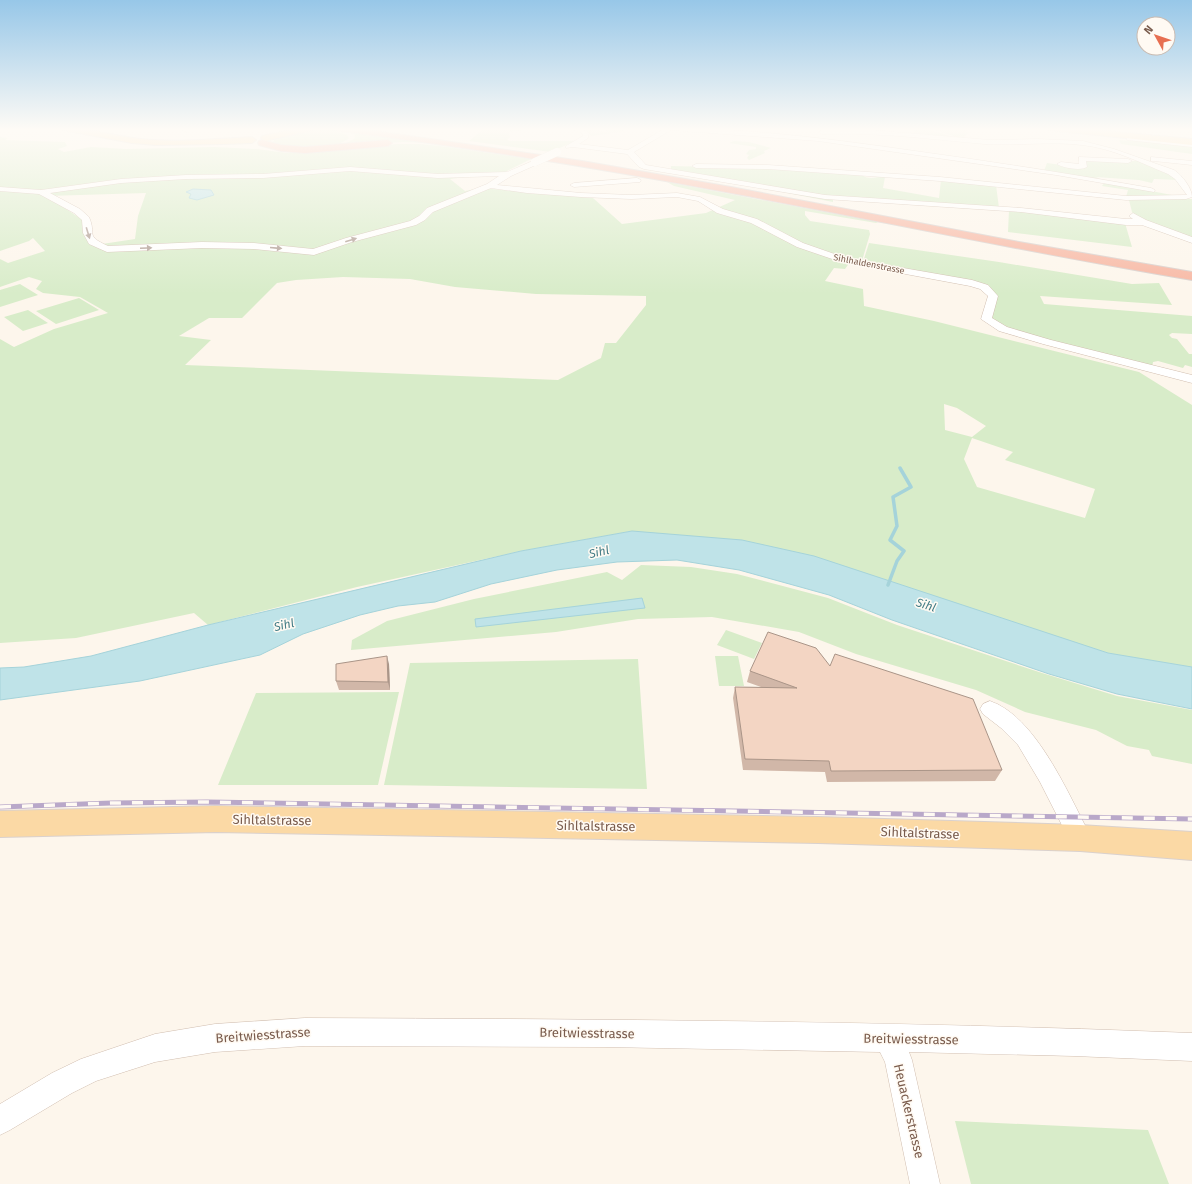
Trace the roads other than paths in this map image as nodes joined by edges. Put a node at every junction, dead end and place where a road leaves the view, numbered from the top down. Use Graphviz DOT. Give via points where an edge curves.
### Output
graph roads {
  1 [pos="107,183"];
  2 [pos="494,183"];
  3 [pos="584,183"];
  4 [pos="694,183"];
  5 [pos="712,183"];
  6 [pos="750,183"];
  7 [pos="987,183"];
  8 [pos="1114,183"];
  9 [pos="1182,183"];
  10 [pos="490,186"];
  11 [pos="0,189"];
  12 [pos="41,192"];
  13 [pos="526,192"];
  14 [pos="1190,196"];
  15 [pos="1128,204"];
  16 [pos="1142,222"];
  17 [pos="1192,240"];
  18 [pos="1192,271"];
  19 [pos="1192,276"];
  20 [pos="1192,379"];
  21 [pos="990,709"];
  22 [pos="0,824"];
  23 [pos="1080,838"];
  24 [pos="1192,846"];
  25 [pos="888,1039"];
  26 [pos="1192,1047"];
  27 [pos="0,1120"];
  28 [pos="925,1184"];
  1 -- 12 [label="street"];
  2 -- 10 [label="street"];
  3 -- 13 [label="street" via="556,185"];
  4 -- 19 [label="highway"];
  5 -- 18 [label="highway"];
  6 -- 16 [label="street" via="825,197 1021,210"];
  7 -- 15 [label="street"];
  8 -- 14 [label="street"];
  9 -- 14 [label="street"];
  12 -- 10 [label="street, one-way" via="81,215 86,220 87,233 92,242 107,249 202,245 254,246 314,252 413,223 430,210"];
  10 -- 13 [label="street, Sihlhaldenstrasse"];
  11 -- 12 [label="street"];
  13 -- 20 [label="street, Sihlhaldenstrasse" via="631,197 677,195 700,199 720,212 754,221 800,245 824,254 984,287 993,296 986,318 1003,329"];
  14 -- 15 [label="street"];
  15 -- 16 [label="street" via="1134,217"];
  16 -- 17 [label="street"];
  21 -- 23 [label="street" via="1025,739 1048,776"];
  22 -- 23 [label="main road, Sihltalstrasse" via="216,819 818,830"];
  23 -- 24 [label="main road, Sihltalstrasse"];
  25 -- 26 [label="street, Breitwiesstrasse"];
  25 -- 27 [label="street, Breitwiesstrasse" via="507,1031 305,1032 215,1038 155,1048 91,1069"];
  25 -- 28 [label="street, Heuackerstrasse" via="898,1060"];
}
